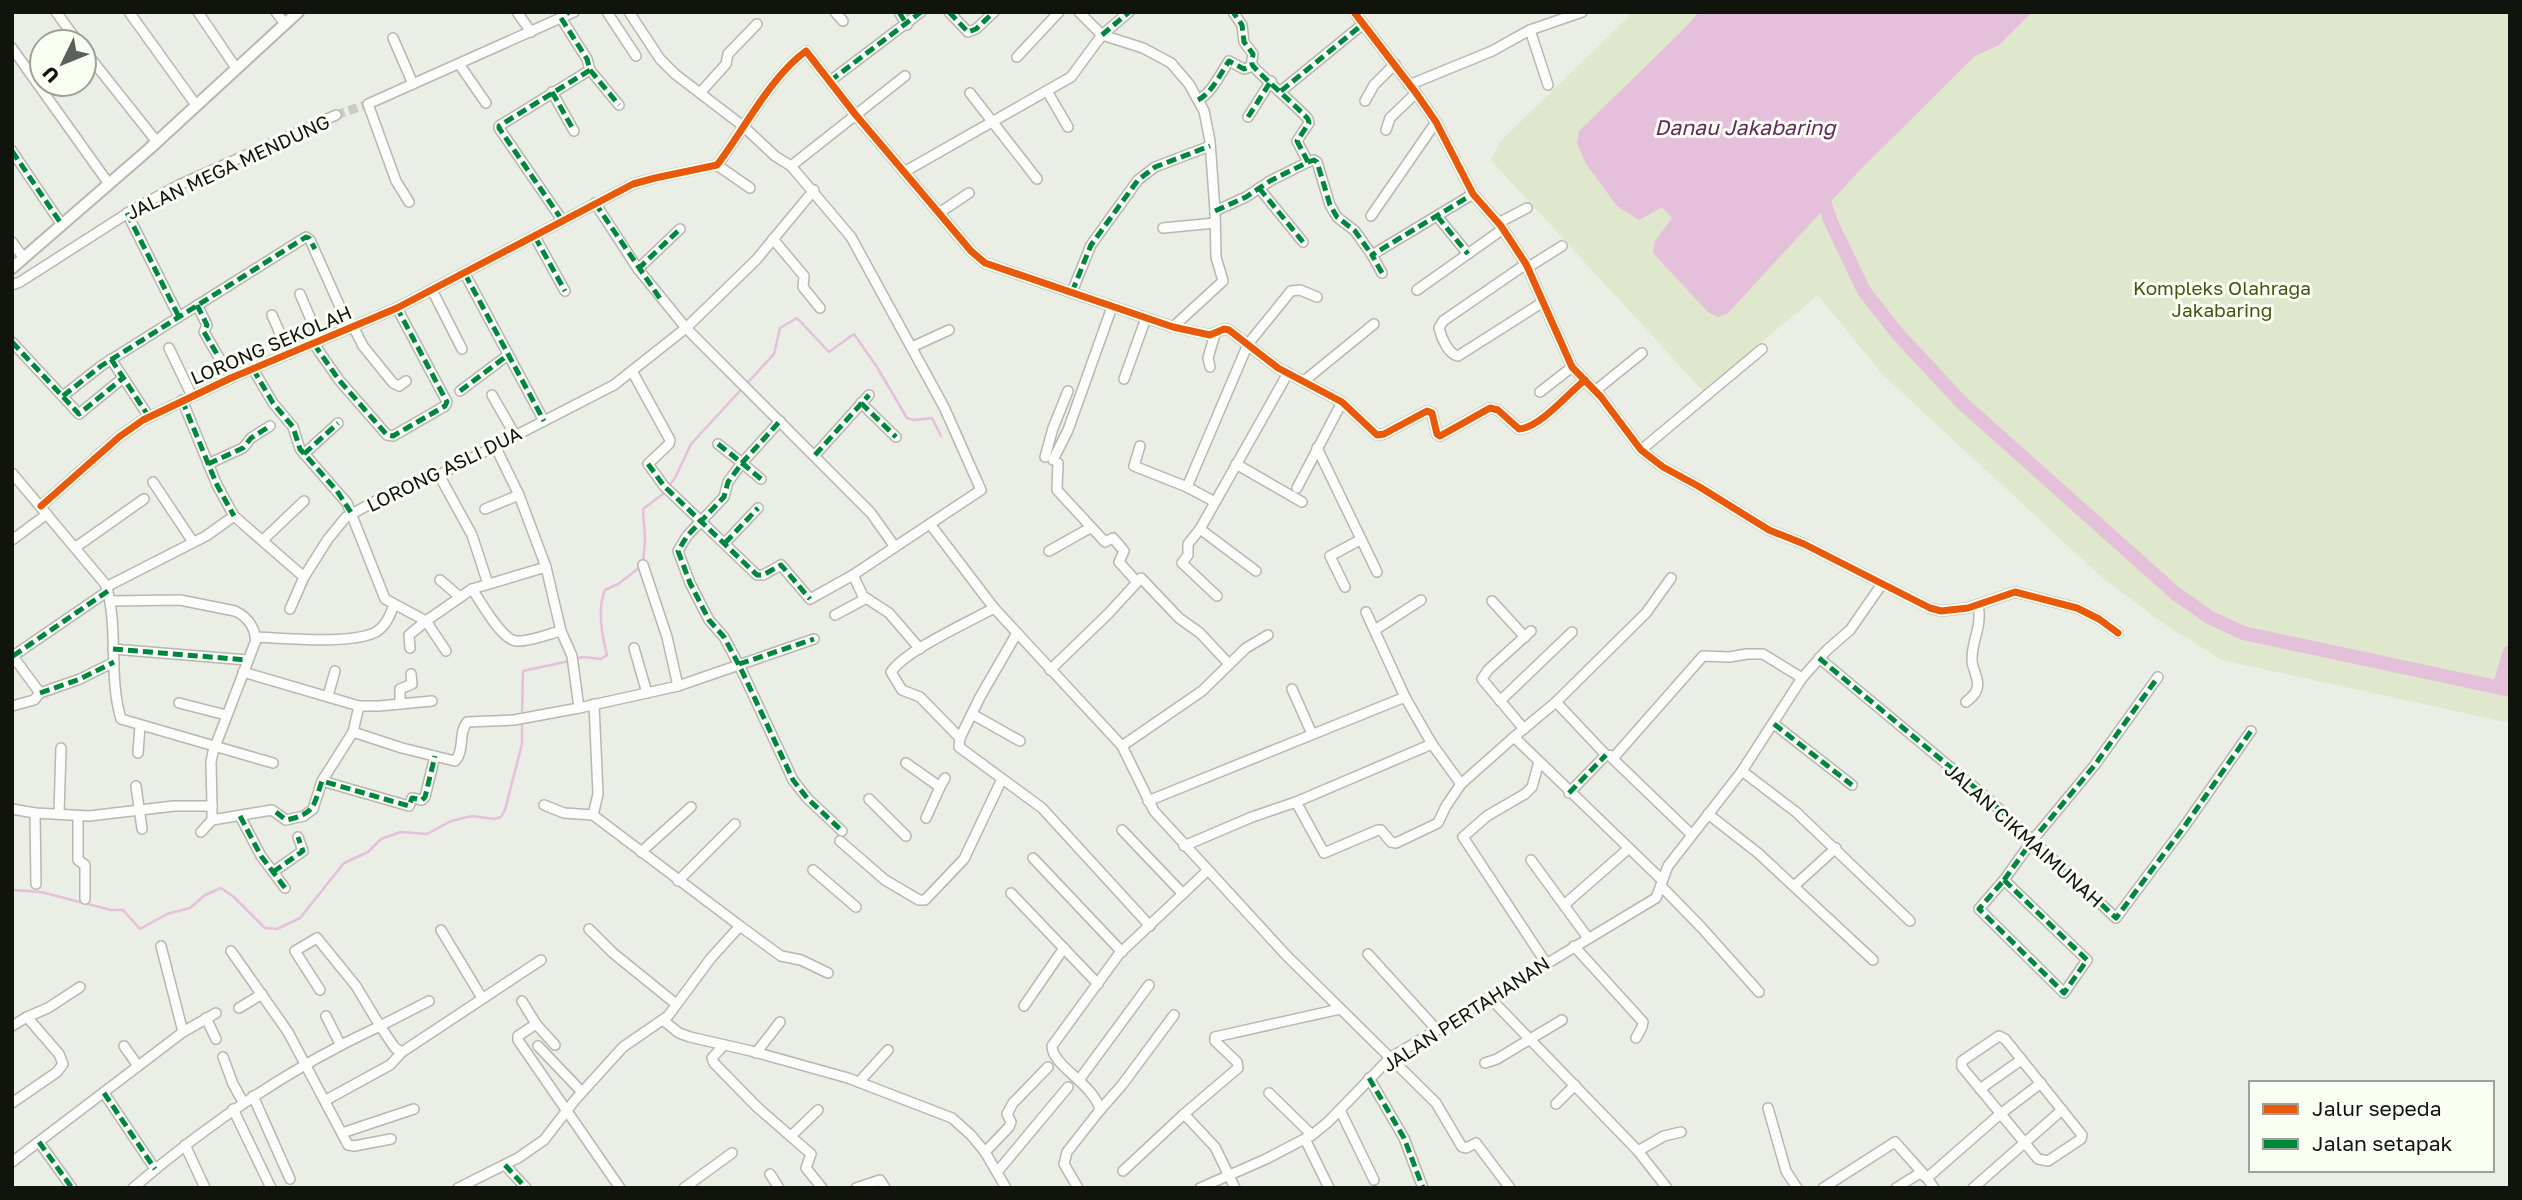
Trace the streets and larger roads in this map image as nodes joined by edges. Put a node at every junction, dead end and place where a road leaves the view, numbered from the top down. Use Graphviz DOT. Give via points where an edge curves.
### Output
graph roads {
  1 [pos="56,12"];
  2 [pos="129,12"];
  3 [pos="198,12"];
  4 [pos="276,12"];
  5 [pos="298,12"];
  6 [pos="517,12"];
  7 [pos="607,12"];
  8 [pos="629,12"];
  9 [pos="835,12"];
  10 [pos="899,12"];
  11 [pos="921,12"];
  12 [pos="949,12"];
  13 [pos="994,12"];
  14 [pos="1059,12"];
  15 [pos="1079,12"];
  16 [pos="1129,12"];
  17 [pos="1233,12"];
  18 [pos="1582,12"];
  19 [pos="1356,13"];
  20 [pos="568,14"];
  21 [pos="843,21"];
  22 [pos="285,24"];
  23 [pos="757,24"];
  24 [pos="1363,24"];
  25 [pos="907,25"];
  26 [pos="68,28"];
  27 [pos="1530,30"];
  28 [pos="531,32"];
  29 [pos="1102,35"];
  30 [pos="393,38"];
  31 [pos="12,48"];
  32 [pos="636,57"];
  33 [pos="1017,57"];
  34 [pos="459,64"];
  35 [pos="1395,64"];
  36 [pos="1252,66"];
  37 [pos="98,68"];
  38 [pos="236,68"];
  39 [pos="590,70"];
  40 [pos="905,76"];
  41 [pos="831,81"];
  42 [pos="1271,81"];
  43 [pos="413,84"];
  44 [pos="1409,85"];
  45 [pos="1548,85"];
  46 [pos="1047,90"];
  47 [pos="1281,91"];
  48 [pos="552,92"];
  49 [pos="700,93"];
  50 [pos="970,93"];
  51 [pos="1416,93"];
  52 [pos="1198,100"];
  53 [pos="1365,101"];
  54 [pos="486,103"];
  55 [pos="619,105"];
  56 [pos="196,106"];
  57 [pos="855,114"];
  58 [pos="337,115"];
  59 [pos="1248,117"];
  60 [pos="992,122"];
  61 [pos="1436,122"];
  62 [pos="743,126"];
  63 [pos="1068,127"];
  64 [pos="1385,130"];
  65 [pos="575,131"];
  66 [pos="156,142"];
  67 [pos="1210,146"];
  68 [pos="12,151"];
  69 [pos="1308,162"];
  70 [pos="716,165"];
  71 [pos="791,166"];
  72 [pos="904,172"];
  73 [pos="1037,179"];
  74 [pos="109,184"];
  75 [pos="750,188"];
  76 [pos="1259,188"];
  77 [pos="814,190"];
  78 [pos="969,193"];
  79 [pos="1473,194"];
  80 [pos="409,202"];
  81 [pos="595,203"];
  82 [pos="1527,208"];
  83 [pos="1216,211"];
  84 [pos="127,213"];
  85 [pos="939,213"];
  86 [pos="1371,216"];
  87 [pos="1437,216"];
  88 [pos="562,220"];
  89 [pos="1215,223"];
  90 [pos="62,225"];
  91 [pos="1500,226"];
  92 [pos="1163,228"];
  93 [pos="680,229"];
  94 [pos="533,238"];
  95 [pos="773,240"];
  96 [pos="12,242"];
  97 [pos="1303,242"];
  98 [pos="1562,246"];
  99 [pos="1468,254"];
  100 [pos="1372,255"];
  101 [pos="23,257"];
  102 [pos="1526,266"];
  103 [pos="12,268"];
  104 [pos="638,269"];
  105 [pos="1382,273"];
  106 [pos="465,274"];
  107 [pos="12,285"];
  108 [pos="432,290"];
  109 [pos="1417,290"];
  110 [pos="565,291"];
  111 [pos="1072,292"];
  112 [pos="300,294"];
  113 [pos="1317,297"];
  114 [pos="1543,302"];
  115 [pos="197,305"];
  116 [pos="1112,307"];
  117 [pos="397,308"];
  118 [pos="820,308"];
  119 [pos="272,315"];
  120 [pos="179,317"];
  121 [pos="1146,318"];
  122 [pos="1374,324"];
  123 [pos="1173,327"];
  124 [pos="352,328"];
  125 [pos="686,328"];
  126 [pos="949,330"];
  127 [pos="1215,334"];
  128 [pos="12,342"];
  129 [pos="317,343"];
  130 [pos="1248,344"];
  131 [pos="912,347"];
  132 [pos="169,348"];
  133 [pos="462,349"];
  134 [pos="1762,349"];
  135 [pos="1642,353"];
  136 [pos="289,354"];
  137 [pos="509,355"];
  138 [pos="111,359"];
  139 [pos="1210,367"];
  140 [pos="1572,367"];
  141 [pos="253,369"];
  142 [pos="632,371"];
  143 [pos="1288,373"];
  144 [pos="123,378"];
  145 [pos="231,378"];
  146 [pos="1124,379"];
  147 [pos="1585,380"];
  148 [pos="406,381"];
  149 [pos="1304,381"];
  150 [pos="460,391"];
  151 [pos="1068,391"];
  152 [pos="1595,391"];
  153 [pos="1540,392"];
  154 [pos="492,395"];
  155 [pos="869,395"];
  156 [pos="63,396"];
  157 [pos="192,396"];
  158 [pos="182,400"];
  159 [pos="1342,402"];
  160 [pos="862,403"];
  161 [pos="149,417"];
  162 [pos="544,421"];
  163 [pos="780,421"];
  164 [pos="338,423"];
  165 [pos="270,426"];
  166 [pos="515,435"];
  167 [pos="896,437"];
  168 [pos="718,444"];
  169 [pos="495,446"];
  170 [pos="1140,446"];
  171 [pos="1317,448"];
  172 [pos="1641,450"];
  173 [pos="304,454"];
  174 [pos="816,455"];
  175 [pos="1052,460"];
  176 [pos="742,463"];
  177 [pos="208,464"];
  178 [pos="1237,464"];
  179 [pos="12,473"];
  180 [pos="439,475"];
  181 [pos="761,479"];
  182 [pos="153,482"];
  183 [pos="1187,487"];
  184 [pos="1297,488"];
  185 [pos="519,495"];
  186 [pos="144,499"];
  187 [pos="304,501"];
  188 [pos="1215,502"];
  189 [pos="1302,502"];
  190 [pos="758,508"];
  191 [pos="485,509"];
  192 [pos="44,510"];
  193 [pos="352,514"];
  194 [pos="234,516"];
  195 [pos="703,521"];
  196 [pos="930,524"];
  197 [pos="1090,528"];
  198 [pos="1200,529"];
  199 [pos="12,540"];
  200 [pos="263,540"];
  201 [pos="1360,540"];
  202 [pos="193,542"];
  203 [pos="725,543"];
  204 [pos="76,547"];
  205 [pos="895,547"];
  206 [pos="1049,551"];
  207 [pos="643,565"];
  208 [pos="546,567"];
  209 [pos="1256,571"];
  210 [pos="1377,572"];
  211 [pos="853,575"];
  212 [pos="304,577"];
  213 [pos="1671,578"];
  214 [pos="440,580"];
  215 [pos="1136,581"];
  216 [pos="488,584"];
  217 [pos="1882,584"];
  218 [pos="1345,587"];
  219 [pos="472,589"];
  220 [pos="108,593"];
  221 [pos="1217,596"];
  222 [pos="460,597"];
  223 [pos="865,599"];
  224 [pos="1422,600"];
  225 [pos="1492,601"];
  226 [pos="394,605"];
  227 [pos="1978,605"];
  228 [pos="995,608"];
  229 [pos="290,609"];
  230 [pos="1366,612"];
  231 [pos="835,615"];
  232 [pos="426,621"];
  233 [pos="1375,629"];
  234 [pos="561,631"];
  235 [pos="1572,632"];
  236 [pos="1017,633"];
  237 [pos="2118,633"];
  238 [pos="1268,635"];
  239 [pos="255,637"];
  240 [pos="814,639"];
  241 [pos="410,648"];
  242 [pos="634,648"];
  243 [pos="113,649"];
  244 [pos="920,649"];
  245 [pos="446,651"];
  246 [pos="13,658"];
  247 [pos="1819,658"];
  248 [pos="247,660"];
  249 [pos="114,662"];
  250 [pos="739,664"];
  251 [pos="1229,664"];
  252 [pos="1049,670"];
  253 [pos="335,671"];
  254 [pos="243,672"];
  255 [pos="411,674"];
  256 [pos="2158,677"];
  257 [pos="1802,678"];
  258 [pos="678,686"];
  259 [pos="1292,689"];
  260 [pos="40,693"];
  261 [pos="647,693"];
  262 [pos="328,696"];
  263 [pos="1405,697"];
  264 [pos="432,701"];
  265 [pos="1500,701"];
  266 [pos="1556,702"];
  267 [pos="1966,702"];
  268 [pos="179,703"];
  269 [pos="400,704"];
  270 [pos="594,704"];
  271 [pos="12,706"];
  272 [pos="359,706"];
  273 [pos="579,708"];
  274 [pos="972,714"];
  275 [pos="226,715"];
  276 [pos="1774,724"];
  277 [pos="140,726"];
  278 [pos="1524,729"];
  279 [pos="2251,731"];
  280 [pos="353,732"];
  281 [pos="1312,734"];
  282 [pos="960,737"];
  283 [pos="1514,737"];
  284 [pos="1020,741"];
  285 [pos="1432,744"];
  286 [pos="215,745"];
  287 [pos="1122,746"];
  288 [pos="61,748"];
  289 [pos="138,753"];
  290 [pos="1608,756"];
  291 [pos="435,757"];
  292 [pos="1539,762"];
  293 [pos="273,763"];
  294 [pos="905,763"];
  295 [pos="1742,771"];
  296 [pos="1002,779"];
  297 [pos="321,781"];
  298 [pos="1461,784"];
  299 [pos="136,786"];
  300 [pos="1852,786"];
  301 [pos="1569,793"];
  302 [pos="869,799"];
  303 [pos="1148,801"];
  304 [pos="1296,802"];
  305 [pos="544,805"];
  306 [pos="212,806"];
  307 [pos="691,807"];
  308 [pos="12,810"];
  309 [pos="139,810"];
  310 [pos="36,813"];
  311 [pos="59,814"];
  312 [pos="593,814"];
  313 [pos="1708,814"];
  314 [pos="78,816"];
  315 [pos="240,816"];
  316 [pos="926,818"];
  317 [pos="212,820"];
  318 [pos="735,824"];
  319 [pos="142,829"];
  320 [pos="1122,830"];
  321 [pos="842,831"];
  322 [pos="201,832"];
  323 [pos="1692,835"];
  324 [pos="906,836"];
  325 [pos="298,837"];
  326 [pos="840,841"];
  327 [pos="2032,841"];
  328 [pos="1184,846"];
  329 [pos="1836,848"];
  330 [pos="1628,849"];
  331 [pos="641,852"];
  332 [pos="1033,858"];
  333 [pos="1531,860"];
  334 [pos="813,870"];
  335 [pos="1207,871"];
  336 [pos="273,872"];
  337 [pos="2004,880"];
  338 [pos="678,881"];
  339 [pos="1661,883"];
  340 [pos="36,884"];
  341 [pos="1794,886"];
  342 [pos="285,888"];
  343 [pos="1011,892"];
  344 [pos="1183,894"];
  345 [pos="85,899"];
  346 [pos="1564,905"];
  347 [pos="856,907"];
  348 [pos="1910,921"];
  349 [pos="740,926"];
  350 [pos="1150,926"];
  351 [pos="589,929"];
  352 [pos="441,930"];
  353 [pos="1588,937"];
  354 [pos="161,946"];
  355 [pos="1574,946"];
  356 [pos="1064,948"];
  357 [pos="231,951"];
  358 [pos="1122,952"];
  359 [pos="1368,954"];
  360 [pos="541,960"];
  361 [pos="1873,960"];
  362 [pos="1546,963"];
  363 [pos="828,972"];
  364 [pos="1098,984"];
  365 [pos="1149,985"];
  366 [pos="80,987"];
  367 [pos="320,990"];
  368 [pos="1759,992"];
  369 [pos="262,994"];
  370 [pos="1489,997"];
  371 [pos="482,998"];
  372 [pos="429,1001"];
  373 [pos="522,1001"];
  374 [pos="676,1004"];
  375 [pos="1024,1006"];
  376 [pos="239,1008"];
  377 [pos="1340,1009"];
  378 [pos="216,1013"];
  379 [pos="1174,1015"];
  380 [pos="326,1016"];
  381 [pos="27,1017"];
  382 [pos="206,1018"];
  383 [pos="1562,1020"];
  384 [pos="664,1021"];
  385 [pos="780,1022"];
  386 [pos="536,1024"];
  387 [pos="12,1026"];
  388 [pos="380,1026"];
  389 [pos="1437,1030"];
  390 [pos="183,1031"];
  391 [pos="216,1038"];
  392 [pos="1636,1038"];
  393 [pos="1528,1039"];
  394 [pos="341,1044"];
  395 [pos="555,1045"];
  396 [pos="724,1045"];
  397 [pos="124,1046"];
  398 [pos="538,1046"];
  399 [pos="887,1050"];
  400 [pos="402,1052"];
  401 [pos="756,1053"];
  402 [pos="223,1057"];
  403 [pos="1390,1058"];
  404 [pos="2021,1060"];
  405 [pos="306,1063"];
  406 [pos="1485,1063"];
  407 [pos="138,1066"];
  408 [pos="1048,1067"];
  409 [pos="1369,1079"];
  410 [pos="1079,1080"];
  411 [pos="859,1082"];
  412 [pos="2041,1083"];
  413 [pos="1575,1085"];
  414 [pos="1068,1087"];
  415 [pos="1980,1088"];
  416 [pos="582,1092"];
  417 [pos="104,1093"];
  418 [pos="1269,1093"];
  419 [pos="253,1096"];
  420 [pos="326,1100"];
  421 [pos="243,1102"];
  422 [pos="12,1103"];
  423 [pos="1556,1104"];
  424 [pos="1768,1108"];
  425 [pos="233,1109"];
  426 [pos="414,1109"];
  427 [pos="818,1110"];
  428 [pos="1340,1110"];
  429 [pos="2062,1110"];
  430 [pos="566,1111"];
  431 [pos="1100,1111"];
  432 [pos="1184,1114"];
  433 [pos="2000,1114"];
  434 [pos="1681,1132"];
  435 [pos="342,1133"];
  436 [pos="791,1136"];
  437 [pos="1309,1137"];
  438 [pos="391,1139"];
  439 [pos="39,1142"];
  440 [pos="2023,1142"];
  441 [pos="185,1145"];
  442 [pos="1639,1151"];
  443 [pos="985,1152"];
  444 [pos="732,1153"];
  445 [pos="12,1161"];
  446 [pos="505,1165"];
  447 [pos="155,1169"];
  448 [pos="998,1171"];
  449 [pos="1123,1171"];
  450 [pos="770,1174"];
  451 [pos="1229,1175"];
  452 [pos="1927,1178"];
  453 [pos="290,1180"];
  454 [pos="1374,1180"];
  455 [pos="72,1188"];
  456 [pos="133,1188"];
  457 [pos="205,1188"];
  458 [pos="271,1188"];
  459 [pos="458,1188"];
  460 [pos="526,1188"];
  461 [pos="620,1188"];
  462 [pos="684,1188"];
  463 [pos="779,1188"];
  464 [pos="822,1188"];
  465 [pos="856,1188"];
  466 [pos="885,1188"];
  467 [pos="1006,1188"];
  468 [pos="1078,1188"];
  469 [pos="1200,1188"];
  470 [pos="1234,1188"];
  471 [pos="1329,1188"];
  472 [pos="1423,1188"];
  473 [pos="1510,1188"];
  474 [pos="1667,1188"];
  475 [pos="1797,1188"];
  476 [pos="1823,1188"];
  477 [pos="1896,1188"];
  478 [pos="1934,1188"];
  479 [pos="1973,1188"];
  1 -- 26 [label="street"];
  2 -- 56 [label="street"];
  3 -- 38 [label="street"];
  4 -- 22 [label="street"];
  5 -- 22 [label="street"];
  6 -- 28 [label="street"];
  7 -- 32 [label="street"];
  8 -- 49 [label="street" via="660,59"];
  9 -- 21 [label="street"];
  10 -- 25 [label="street"];
  11 -- 25 [label="street"];
  12 -- 13 [label="street" via="968,32"];
  14 -- 33 [label="street"];
  15 -- 29 [label="street"];
  16 -- 29 [label="street"];
  17 -- 36 [label="street" via="1243,28 1244,42 1254,54"];
  18 -- 27 [label="street"];
  19 -- 24 [label="street"];
  20 -- 28 [label="street"];
  20 -- 39 [label="street"];
  22 -- 38 [label="street"];
  23 -- 49 [label="street"];
  24 -- 35 [label="street"];
  24 -- 47 [label="street"];
  25 -- 41 [label="street"];
  27 -- 44 [label="street"];
  27 -- 45 [label="street"];
  28 -- 34 [label="street"];
  29 -- 46 [label="street" via="1075,73"];
  29 -- 52 [label="street" via="1171,63"];
  30 -- 43 [label="street"];
  31 -- 74 [label="street"];
  34 -- 43 [label="street"];
  34 -- 54 [label="street"];
  35 -- 44 [label="street"];
  35 -- 53 [label="street"];
  36 -- 42 [label="street"];
  36 -- 52 [label="street" via="1244,69 1230,61"];
  37 -- 66 [label="street"];
  38 -- 56 [label="street"];
  39 -- 48 [label="street"];
  39 -- 55 [label="street"];
  40 -- 57 [label="street"];
  41 -- 57 [label="street"];
  41 -- 62 [label="street" via="806,51"];
  42 -- 47 [label="street"];
  42 -- 59 [label="street"];
  43 -- 80 [label="street" via="368,104 396,181"];
  44 -- 51 [label="street"];
  46 -- 60 [label="street"];
  46 -- 63 [label="street"];
  47 -- 69 [label="street" via="1309,122 1297,139"];
  48 -- 65 [label="street"];
  48 -- 88 [label="street" via="499,128"];
  49 -- 62 [label="street"];
  50 -- 60 [label="street"];
  51 -- 61 [label="street"];
  51 -- 64 [label="street" via="1390,118"];
  52 -- 67 [label="street"];
  56 -- 66 [label="street"];
  57 -- 71 [label="street"];
  57 -- 72 [label="street"];
  58 -- 84 [label="street, JALAN MEGA MENDUNG"];
  60 -- 72 [label="street"];
  60 -- 73 [label="street"];
  61 -- 79 [label="street"];
  61 -- 86 [label="street"];
  62 -- 70 [label="street"];
  62 -- 71 [label="street"];
  66 -- 74 [label="street"];
  67 -- 83 [label="street"];
  67 -- 111 [label="street" via="1155,167 1138,180 1091,245"];
  68 -- 90 [label="street"];
  69 -- 76 [label="street"];
  69 -- 100 [label="street" via="1317,163 1337,217"];
  70 -- 75 [label="street"];
  70 -- 81 [label="street" via="644,180"];
  71 -- 77 [label="street"];
  72 -- 85 [label="street"];
  74 -- 90 [label="street"];
  76 -- 83 [label="street"];
  76 -- 97 [label="street"];
  77 -- 95 [label="street, LORONG ASLI DUA"];
  77 -- 131 [label="street" via="851,237"];
  78 -- 85 [label="street"];
  79 -- 87 [label="street"];
  79 -- 91 [label="street"];
  81 -- 88 [label="street, LORONG SEKOLAH"];
  81 -- 104 [label="street"];
  82 -- 91 [label="street"];
  83 -- 89 [label="street"];
  84 -- 107 [label="street, JALAN MEGA MENDUNG"];
  84 -- 120 [label="street"];
  85 -- 111 [label="street" via="985,263"];
  87 -- 99 [label="street"];
  87 -- 100 [label="street"];
  88 -- 94 [label="street, LORONG SEKOLAH"];
  89 -- 92 [label="street"];
  89 -- 123 [label="street" via="1216,257 1223,281"];
  90 -- 101 [label="street"];
  91 -- 99 [label="street"];
  91 -- 102 [label="street"];
  93 -- 104 [label="street"];
  94 -- 106 [label="street, LORONG SEKOLAH"];
  94 -- 110 [label="street"];
  95 -- 118 [label="street" via="803,274 803,287"];
  95 -- 125 [label="street, LORONG ASLI DUA"];
  96 -- 101 [label="street"];
  98 -- 102 [label="street"];
  99 -- 109 [label="street"];
  100 -- 105 [label="street"];
  101 -- 103 [label="street"];
  102 -- 114 [label="street"];
  102 -- 114 [label="street" via="1443,321 1438,328 1441,336 1458,356"];
  104 -- 125 [label="street"];
  106 -- 108 [label="street, LORONG SEKOLAH"];
  106 -- 137 [label="street"];
  108 -- 117 [label="street, LORONG SEKOLAH"];
  108 -- 133 [label="street"];
  111 -- 116 [label="street"];
  112 -- 129 [label="street"];
  113 -- 130 [label="street" via="1292,291"];
  114 -- 140 [label="street"];
  115 -- 120 [label="street"];
  115 -- 124 [label="street" via="309,237"];
  115 -- 145 [label="street" via="207,325 204,332"];
  116 -- 121 [label="street"];
  116 -- 175 [label="street" via="1068,430"];
  117 -- 124 [label="street, LORONG SEKOLAH"];
  117 -- 129 [label="street" via="447,402 393,436 355,399"];
  119 -- 136 [label="street"];
  120 -- 138 [label="street"];
  121 -- 123 [label="street"];
  121 -- 146 [label="street"];
  122 -- 149 [label="street"];
  123 -- 127 [label="street"];
  124 -- 129 [label="street, LORONG SEKOLAH"];
  124 -- 148 [label="street" via="393,383 400,386"];
  125 -- 142 [label="street, LORONG ASLI DUA"];
  125 -- 163 [label="street"];
  126 -- 131 [label="street"];
  127 -- 130 [label="street" via="1229,330"];
  127 -- 139 [label="street"];
  128 -- 156 [label="street"];
  129 -- 136 [label="street, LORONG SEKOLAH"];
  130 -- 143 [label="street"];
  130 -- 183 [label="street"];
  131 -- 196 [label="street" via="981,490"];
  132 -- 157 [label="street"];
  134 -- 172 [label="street"];
  135 -- 152 [label="street"];
  136 -- 141 [label="street, LORONG SEKOLAH"];
  137 -- 150 [label="street"];
  137 -- 162 [label="street"];
  138 -- 144 [label="street"];
  138 -- 156 [label="street"];
  140 -- 147 [label="street"];
  140 -- 153 [label="street"];
  141 -- 145 [label="street, LORONG SEKOLAH"];
  141 -- 173 [label="street" via="293,427"];
  142 -- 162 [label="street, LORONG ASLI DUA"];
  142 -- 195 [label="street" via="670,440 648,464 664,486"];
  143 -- 149 [label="street"];
  143 -- 178 [label="street"];
  144 -- 156 [label="street" via="79,414"];
  144 -- 161 [label="street"];
  145 -- 157 [label="street, LORONG SEKOLAH"];
  147 -- 152 [label="street"];
  147 -- 159 [label="street" via="1546,415 1519,429 1490,408 1440,436 1432,413 1427,411 1377,435"];
  149 -- 159 [label="street"];
  151 -- 175 [label="street" via="1053,428"];
  152 -- 172 [label="street"];
  154 -- 166 [label="street"];
  155 -- 160 [label="street"];
  157 -- 158 [label="street, LORONG SEKOLAH"];
  158 -- 161 [label="street, LORONG SEKOLAH"];
  158 -- 177 [label="street"];
  159 -- 171 [label="street"];
  160 -- 167 [label="street"];
  160 -- 174 [label="street"];
  161 -- 192 [label="street, LORONG SEKOLAH" via="119,437"];
  162 -- 166 [label="street, LORONG ASLI DUA"];
  163 -- 174 [label="street"];
  163 -- 176 [label="street"];
  164 -- 173 [label="street"];
  165 -- 177 [label="street" via="243,448"];
  166 -- 169 [label="street, LORONG ASLI DUA"];
  168 -- 176 [label="street"];
  169 -- 180 [label="street, LORONG ASLI DUA"];
  169 -- 185 [label="street"];
  170 -- 183 [label="street" via="1134,466"];
  171 -- 184 [label="street"];
  171 -- 201 [label="street"];
  172 -- 217 [label="street" via="1769,530"];
  173 -- 193 [label="street"];
  174 -- 205 [label="street" via="871,513"];
  175 -- 197 [label="street" via="1057,490"];
  176 -- 181 [label="street"];
  176 -- 195 [label="street" via="724,497"];
  177 -- 194 [label="street"];
  178 -- 188 [label="street"];
  178 -- 189 [label="street"];
  179 -- 192 [label="street"];
  180 -- 193 [label="street, LORONG ASLI DUA" via="396,490"];
  180 -- 216 [label="street" via="472,535"];
  182 -- 202 [label="street"];
  183 -- 188 [label="street"];
  185 -- 191 [label="street"];
  185 -- 208 [label="street"];
  186 -- 204 [label="street"];
  187 -- 200 [label="street"];
  188 -- 198 [label="street"];
  190 -- 203 [label="street"];
  192 -- 199 [label="street, LORONG SEKOLAH"];
  192 -- 204 [label="street"];
  193 -- 212 [label="street, LORONG ASLI DUA" via="328,539"];
  193 -- 226 [label="street" via="385,599"];
  194 -- 200 [label="street"];
  194 -- 202 [label="street"];
  195 -- 203 [label="street"];
  195 -- 250 [label="street" via="678,551 709,620"];
  196 -- 205 [label="street"];
  196 -- 228 [label="street"];
  197 -- 206 [label="street"];
  197 -- 215 [label="street" via="1105,542 1113,538 1125,551 1119,562"];
  198 -- 209 [label="street"];
  198 -- 221 [label="street" via="1188,544 1182,563"];
  200 -- 212 [label="street"];
  201 -- 210 [label="street"];
  201 -- 218 [label="street" via="1330,556"];
  202 -- 220 [label="street"];
  203 -- 211 [label="street" via="758,576 781,565 810,598"];
  204 -- 220 [label="street"];
  205 -- 211 [label="street"];
  207 -- 258 [label="street"];
  208 -- 216 [label="street"];
  208 -- 234 [label="street"];
  211 -- 223 [label="street"];
  212 -- 229 [label="street, LORONG ASLI DUA"];
  213 -- 266 [label="street" via="1646,613"];
  214 -- 222 [label="street"];
  215 -- 251 [label="street" via="1144,579"];
  215 -- 252 [label="street"];
  216 -- 219 [label="street"];
  217 -- 227 [label="street" via="1941,611"];
  217 -- 247 [label="street, JALAN PERTAHANAN" via="1850,631"];
  219 -- 222 [label="street"];
  219 -- 234 [label="street" via="510,639"];
  220 -- 239 [label="street" via="235,611 250,622"];
  220 -- 243 [label="street"];
  220 -- 246 [label="street"];
  222 -- 232 [label="street"];
  223 -- 231 [label="street"];
  223 -- 244 [label="street" via="889,613"];
  224 -- 233 [label="street"];
  225 -- 265 [label="street" via="1528,634 1483,677"];
  226 -- 232 [label="street"];
  226 -- 239 [label="street" via="390,617 376,631 359,637"];
  227 -- 237 [label="street" via="2015,592 2077,608"];
  227 -- 267 [label="street" via="1980,626 1972,662 1978,688"];
  228 -- 236 [label="street"];
  228 -- 244 [label="street"];
  230 -- 233 [label="street"];
  232 -- 241 [label="street" via="409,635"];
  232 -- 245 [label="street"];
  233 -- 263 [label="street"];
  234 -- 273 [label="street" via="572,660"];
  235 -- 265 [label="street"];
  236 -- 252 [label="street"];
  236 -- 274 [label="street"];
  238 -- 251 [label="street" via="1251,643"];
  239 -- 248 [label="street"];
  240 -- 250 [label="street"];
  242 -- 261 [label="street"];
  243 -- 248 [label="street"];
  243 -- 249 [label="street"];
  244 -- 282 [label="street" via="892,674 903,691 920,697"];
  246 -- 260 [label="street"];
  247 -- 257 [label="street, JALAN PERTAHANAN"];
  247 -- 327 [label="street, JALAN CIKMAIMUNAH" via="1985,796"];
  248 -- 254 [label="street"];
  249 -- 260 [label="street"];
  249 -- 277 [label="street" via="121,719"];
  250 -- 258 [label="street"];
  250 -- 321 [label="street" via="793,780"];
  251 -- 287 [label="street" via="1202,691"];
  252 -- 287 [label="street"];
  253 -- 262 [label="street"];
  254 -- 262 [label="street"];
  254 -- 275 [label="street"];
  255 -- 269 [label="street" via="412,684 400,689"];
  256 -- 327 [label="street"];
  257 -- 276 [label="street, JALAN PERTAHANAN"];
  257 -- 290 [label="street" via="1763,654 1703,656 1615,756"];
  258 -- 261 [label="street"];
  259 -- 281 [label="street"];
  260 -- 271 [label="street" via="34,700"];
  261 -- 270 [label="street"];
  262 -- 272 [label="street"];
  263 -- 281 [label="street"];
  263 -- 285 [label="street"];
  264 -- 269 [label="street"];
  265 -- 278 [label="street"];
  266 -- 278 [label="street"];
  266 -- 290 [label="street"];
  268 -- 275 [label="street"];
  269 -- 272 [label="street"];
  270 -- 273 [label="street"];
  270 -- 312 [label="street" via="597,799"];
  272 -- 280 [label="street"];
  273 -- 291 [label="street" via="514,720 467,722 461,731 458,760"];
  274 -- 282 [label="street"];
  274 -- 284 [label="street"];
  275 -- 286 [label="street"];
  276 -- 295 [label="street, JALAN PERTAHANAN"];
  276 -- 300 [label="street"];
  277 -- 286 [label="street"];
  277 -- 289 [label="street"];
  278 -- 283 [label="street"];
  279 -- 327 [label="street, JALAN CIKMAIMUNAH" via="2116,918"];
  280 -- 291 [label="street"];
  280 -- 297 [label="street"];
  281 -- 303 [label="street"];
  282 -- 296 [label="street" via="959,747"];
  283 -- 292 [label="street"];
  283 -- 298 [label="street"];
  285 -- 298 [label="street"];
  285 -- 304 [label="street"];
  286 -- 293 [label="street"];
  286 -- 306 [label="street"];
  287 -- 303 [label="street"];
  288 -- 311 [label="street"];
  290 -- 301 [label="street"];
  290 -- 323 [label="street"];
  291 -- 297 [label="street" via="425,797 412,799 409,806"];
  292 -- 301 [label="street"];
  292 -- 362 [label="street" via="1532,787 1525,794 1487,816 1463,837"];
  294 -- 316 [label="street" via="942,782"];
  295 -- 313 [label="street, JALAN PERTAHANAN"];
  295 -- 329 [label="street"];
  296 -- 326 [label="street" via="964,859 925,900 885,880"];
  296 -- 350 [label="street" via="1042,808"];
  297 -- 315 [label="street" via="309,813 286,820 276,811 265,810"];
  298 -- 304 [label="street" via="1433,827 1396,843 1378,830 1326,853"];
  299 -- 309 [label="street"];
  301 -- 330 [label="street"];
  302 -- 324 [label="street"];
  303 -- 328 [label="street"];
  304 -- 328 [label="street"];
  305 -- 312 [label="street" via="564,813"];
  306 -- 309 [label="street"];
  306 -- 317 [label="street"];
  307 -- 331 [label="street"];
  308 -- 310 [label="street"];
  309 -- 314 [label="street"];
  309 -- 319 [label="street"];
  310 -- 311 [label="street"];
  310 -- 340 [label="street"];
  311 -- 314 [label="street"];
  312 -- 331 [label="street"];
  313 -- 323 [label="street, JALAN PERTAHANAN"];
  313 -- 341 [label="street"];
  314 -- 345 [label="street" via="78,860 85,864"];
  315 -- 317 [label="street"];
  315 -- 336 [label="street"];
  317 -- 322 [label="street"];
  318 -- 338 [label="street"];
  320 -- 344 [label="street"];
  323 -- 339 [label="street, JALAN PERTAHANAN"];
  325 -- 336 [label="street" via="303,852"];
  327 -- 337 [label="street"];
  328 -- 335 [label="street"];
  329 -- 341 [label="street"];
  329 -- 348 [label="street"];
  330 -- 339 [label="street"];
  330 -- 346 [label="street"];
  331 -- 338 [label="street"];
  332 -- 358 [label="street"];
  333 -- 346 [label="street"];
  334 -- 347 [label="street"];
  335 -- 344 [label="street"];
  335 -- 377 [label="street"];
  336 -- 342 [label="street"];
  337 -- 337 [label="street" via="2087,960 2064,993 1979,909"];
  338 -- 349 [label="street"];
  339 -- 353 [label="street, JALAN PERTAHANAN" via="1656,898"];
  339 -- 368 [label="street"];
  341 -- 361 [label="street"];
  343 -- 356 [label="street"];
  344 -- 350 [label="street"];
  346 -- 353 [label="street"];
  349 -- 363 [label="street" via="781,956"];
  349 -- 374 [label="street"];
  350 -- 358 [label="street"];
  351 -- 374 [label="street"];
  352 -- 371 [label="street"];
  353 -- 355 [label="street, JALAN PERTAHANAN"];
  354 -- 390 [label="street"];
  355 -- 362 [label="street, JALAN PERTAHANAN"];
  355 -- 392 [label="street" via="1643,1022"];
  356 -- 364 [label="street"];
  356 -- 375 [label="street"];
  357 -- 369 [label="street"];
  358 -- 364 [label="street"];
  359 -- 389 [label="street"];
  360 -- 371 [label="street"];
  362 -- 370 [label="street, JALAN PERTAHANAN"];
  364 -- 410 [label="street" via="1052,1046 1052,1053"];
  365 -- 410 [label="street"];
  366 -- 381 [label="street"];
  367 -- 388 [label="street" via="295,951 317,938 356,986"];
  369 -- 376 [label="street"];
  369 -- 405 [label="street"];
  370 -- 389 [label="street, JALAN PERTAHANAN"];
  370 -- 393 [label="street"];
  371 -- 400 [label="street"];
  372 -- 388 [label="street"];
  373 -- 386 [label="street"];
  374 -- 384 [label="street"];
  377 -- 403 [label="street"];
  377 -- 432 [label="street" via="1215,1037 1238,1068"];
  378 -- 382 [label="street"];
  379 -- 431 [label="street"];
  380 -- 394 [label="street"];
  381 -- 387 [label="street"];
  381 -- 422 [label="street" via="63,1064"];
  382 -- 390 [label="street"];
  382 -- 391 [label="street"];
  383 -- 393 [label="street"];
  384 -- 396 [label="street" via="679,1033"];
  384 -- 416 [label="street" via="624,1048"];
  385 -- 401 [label="street"];
  386 -- 395 [label="street"];
  386 -- 430 [label="street" via="517,1038"];
  388 -- 394 [label="street"];
  388 -- 400 [label="street"];
  389 -- 403 [label="street, JALAN PERTAHANAN"];
  390 -- 407 [label="street"];
  393 -- 406 [label="street"];
  393 -- 413 [label="street"];
  394 -- 405 [label="street"];
  396 -- 401 [label="street"];
  396 -- 436 [label="street" via="712,1058 714,1063"];
  397 -- 407 [label="street"];
  398 -- 416 [label="street"];
  399 -- 411 [label="street"];
  400 -- 420 [label="street" via="390,1065"];
  401 -- 411 [label="street"];
  402 -- 421 [label="street"];
  403 -- 409 [label="street, JALAN PERTAHANAN"];
  403 -- 473 [label="street" via="1436,1103 1462,1147 1476,1143"];
  404 -- 412 [label="street"];
  404 -- 415 [label="street"];
  404 -- 415 [label="street" via="2000,1036 1967,1056 1962,1067"];
  405 -- 419 [label="street"];
  405 -- 420 [label="street"];
  407 -- 417 [label="street"];
  408 -- 443 [label="street" via="1011,1107 1009,1127"];
  409 -- 428 [label="street, JALAN PERTAHANAN"];
  409 -- 472 [label="street" via="1404,1138"];
  410 -- 431 [label="street" via="1098,1100"];
  411 -- 443 [label="street" via="957,1121"];
  412 -- 429 [label="street"];
  412 -- 433 [label="street"];
  413 -- 423 [label="street"];
  413 -- 442 [label="street"];
  414 -- 448 [label="street"];
  415 -- 433 [label="street"];
  416 -- 430 [label="street"];
  417 -- 439 [label="street"];
  417 -- 447 [label="street"];
  418 -- 437 [label="street"];
  419 -- 421 [label="street"];
  419 -- 453 [label="street"];
  420 -- 435 [label="street"];
  421 -- 425 [label="street"];
  424 -- 475 [label="street" via="1786,1171"];
  425 -- 441 [label="street"];
  425 -- 458 [label="street"];
  426 -- 435 [label="street"];
  427 -- 436 [label="street"];
  428 -- 437 [label="street, JALAN PERTAHANAN"];
  428 -- 454 [label="street"];
  429 -- 440 [label="street"];
  429 -- 440 [label="street" via="2081,1132 2081,1139 2046,1162"];
  430 -- 446 [label="street" via="544,1140"];
  430 -- 461 [label="street"];
  431 -- 468 [label="street" via="1067,1152 1063,1164"];
  432 -- 449 [label="street"];
  432 -- 451 [label="street" via="1215,1147"];
  433 -- 440 [label="street"];
  433 -- 452 [label="street"];
  434 -- 442 [label="street"];
  435 -- 438 [label="street" via="350,1147"];
  436 -- 464 [label="street" via="811,1155 806,1168"];
  437 -- 451 [label="street, JALAN PERTAHANAN"];
  437 -- 471 [label="street"];
  439 -- 445 [label="street"];
  439 -- 455 [label="street"];
  440 -- 479 [label="street"];
  441 -- 447 [label="street"];
  441 -- 457 [label="street"];
  442 -- 474 [label="street"];
  443 -- 448 [label="street"];
  444 -- 462 [label="street"];
  446 -- 459 [label="street"];
  446 -- 460 [label="street"];
  447 -- 456 [label="street"];
  448 -- 467 [label="street"];
  450 -- 463 [label="street"];
  451 -- 469 [label="street, JALAN PERTAHANAN"];
  451 -- 470 [label="street"];
  452 -- 476 [label="street" via="1895,1142"];
  452 -- 477 [label="street" via="1916,1174"];
  452 -- 478 [label="street"];
  465 -- 466 [label="street" via="880,1180"];
}
